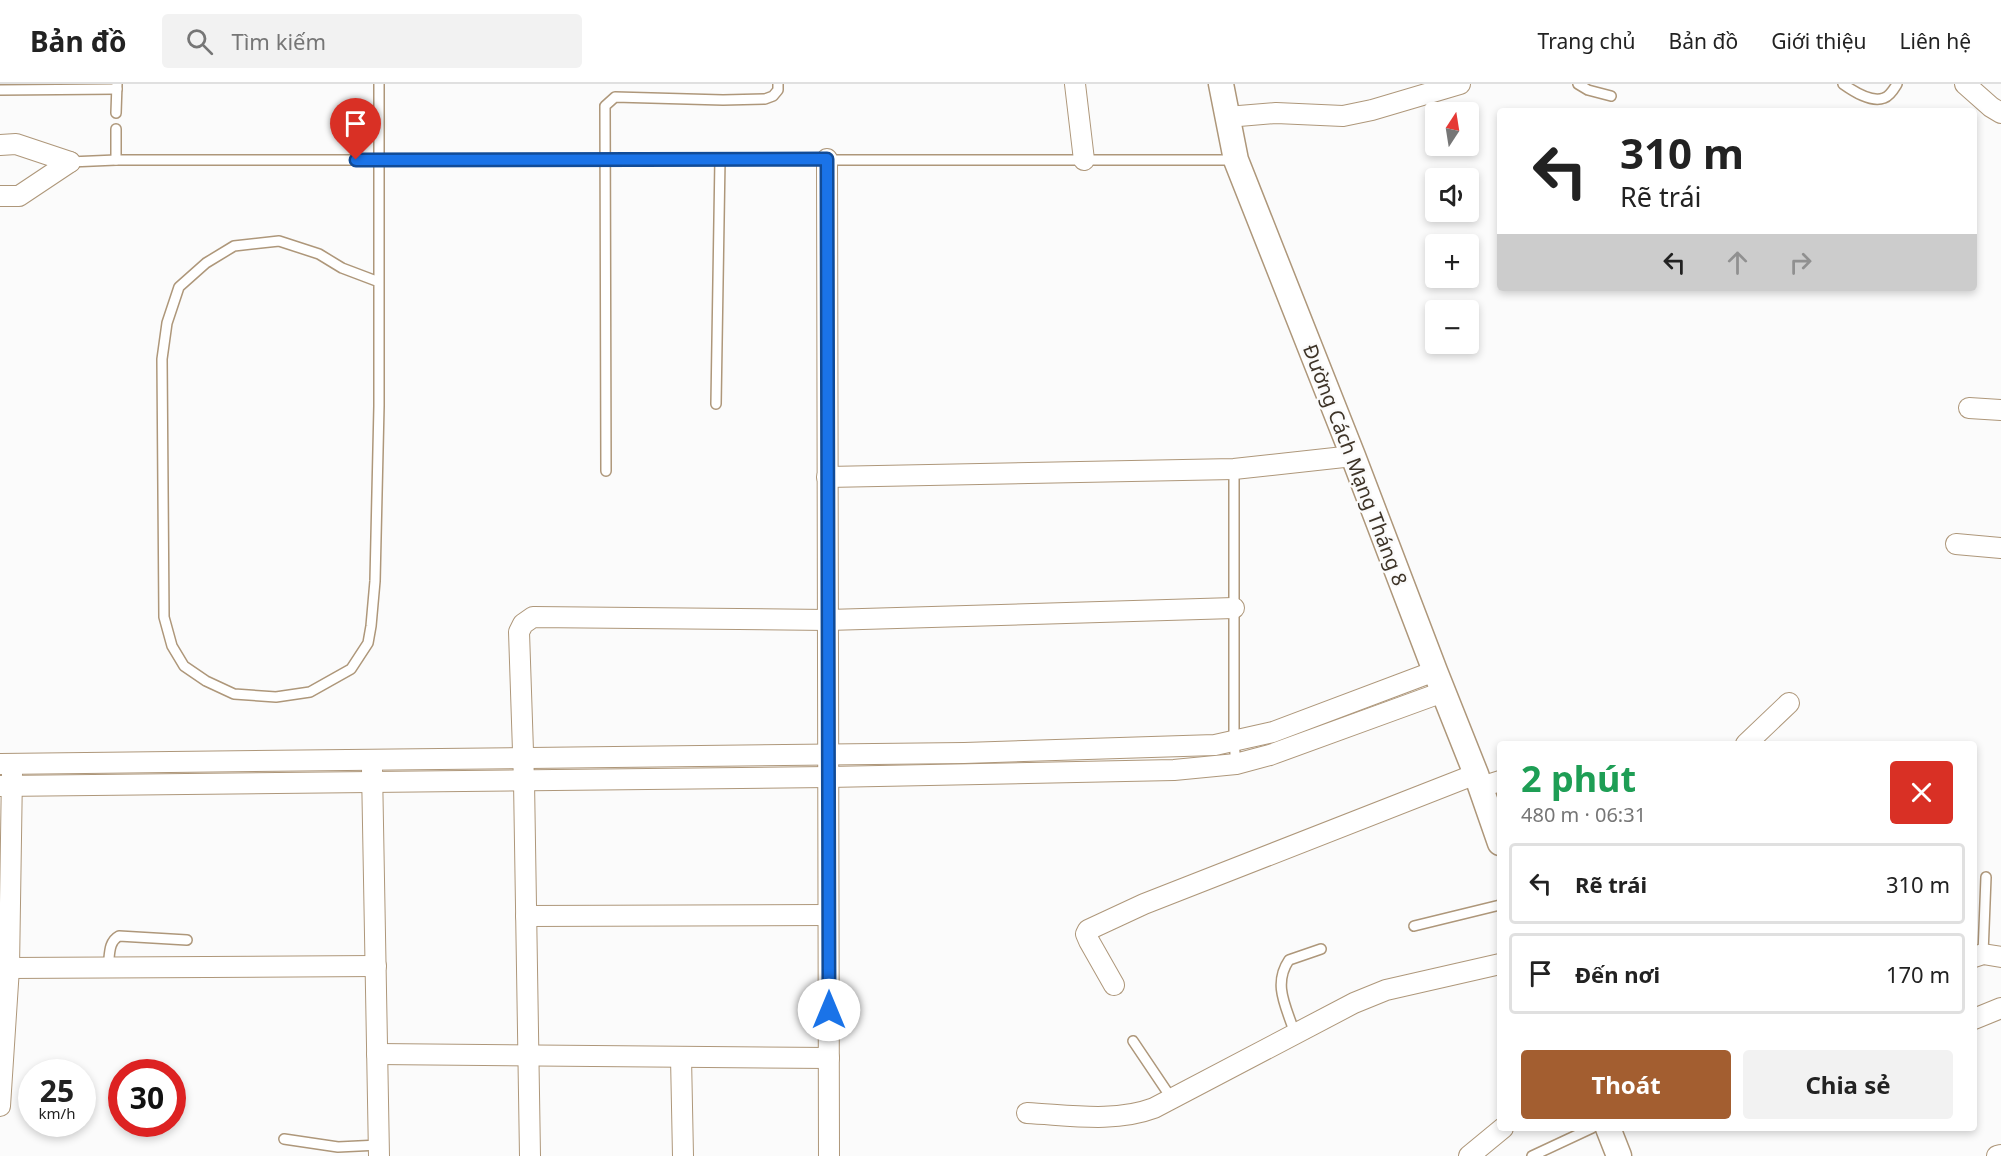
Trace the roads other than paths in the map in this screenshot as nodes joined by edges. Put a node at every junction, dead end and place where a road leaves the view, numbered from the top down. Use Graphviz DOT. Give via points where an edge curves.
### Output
graph roads {
  1 [pos="379,84"];
  2 [pos="778,84"];
  3 [pos="1075,84"];
  4 [pos="1221,84"];
  5 [pos="1460,84"];
  6 [pos="1578,84"];
  7 [pos="1843,84"];
  8 [pos="1897,84"];
  9 [pos="1965,84"];
  10 [pos="117,86"];
  11 [pos="0,90"];
  12 [pos="1611,96"];
  13 [pos="116,113"];
  14 [pos="2001,113"];
  15 [pos="1227,117"];
  16 [pos="116,129"];
  17 [pos="0,145"];
  18 [pos="605,159"];
  19 [pos="720,159"];
  20 [pos="827,159"];
  21 [pos="116,160"];
  22 [pos="380,160"];
  23 [pos="1084,160"];
  24 [pos="1236,160"];
  25 [pos="70,162"];
  26 [pos="0,196"];
  27 [pos="378,282"];
  28 [pos="716,404"];
  29 [pos="1969,408"];
  30 [pos="2001,410"];
  31 [pos="1353,456"];
  32 [pos="1234,469"];
  33 [pos="606,471"];
  34 [pos="827,477"];
  35 [pos="1956,544"];
  36 [pos="2001,548"];
  37 [pos="1234,608"];
  38 [pos="828,620"];
  39 [pos="1439,682"];
  40 [pos="1789,703"];
  41 [pos="1749,741"];
  42 [pos="1233,742"];
  43 [pos="964,753"];
  44 [pos="828,754"];
  45 [pos="522,758"];
  46 [pos="372,760"];
  47 [pos="6,764"];
  48 [pos="1236,764"];
  49 [pos="964,775"];
  50 [pos="828,777"];
  51 [pos="1486,780"];
  52 [pos="524,781"];
  53 [pos="373,782"];
  54 [pos="6,786"];
  55 [pos="1497,830"];
  56 [pos="1986,877"];
  57 [pos="1497,905"];
  58 [pos="828,915"];
  59 [pos="526,916"];
  60 [pos="1414,926"];
  61 [pos="187,940"];
  62 [pos="1321,949"];
  63 [pos="1986,956"];
  64 [pos="1497,965"];
  65 [pos="376,966"];
  66 [pos="108,967"];
  67 [pos="9,968"];
  68 [pos="1114,985"];
  69 [pos="2001,1008"];
  70 [pos="1977,1018"];
  71 [pos="1295,1034"];
  72 [pos="1133,1041"];
  73 [pos="377,1054"];
  74 [pos="530,1055"];
  75 [pos="681,1057"];
  76 [pos="829,1058"];
  77 [pos="1172,1099"];
  78 [pos="0,1106"];
  79 [pos="1027,1113"];
  80 [pos="1499,1131"];
  81 [pos="1586,1131"];
  82 [pos="1609,1131"];
  83 [pos="284,1139"];
  84 [pos="379,1150"];
  85 [pos="530,1156"];
  86 [pos="682,1156"];
  87 [pos="829,1156"];
  88 [pos="1469,1156"];
  89 [pos="1532,1156"];
  90 [pos="1619,1156"];
  1 -- 22 [label="lane"];
  2 -- 18 [label="lane" via="773,96 765,99 615,97 605,106"];
  3 -- 23 [label="street"];
  4 -- 15 [label="street, Đường Cách Mạng Tháng 8"];
  5 -- 15 [label="street" via="1343,116 1276,113"];
  6 -- 12 [label="lane"];
  7 -- 8 [label="lane" via="1855,92 1884,99"];
  9 -- 14 [label="street"];
  10 -- 11 [label="lane"];
  10 -- 13 [label="lane"];
  15 -- 24 [label="street, Đường Cách Mạng Tháng 8"];
  16 -- 21 [label="lane"];
  17 -- 25 [label="street" via="16,144"];
  18 -- 19 [label="lane"];
  18 -- 22 [label="lane"];
  18 -- 33 [label="lane"];
  19 -- 20 [label="lane"];
  19 -- 28 [label="lane"];
  20 -- 23 [label="lane"];
  20 -- 34 [label="street"];
  21 -- 22 [label="lane"];
  21 -- 25 [label="lane"];
  22 -- 27 [label="lane"];
  23 -- 24 [label="lane"];
  24 -- 31 [label="street, Đường Cách Mạng Tháng 8"];
  25 -- 26 [label="street" via="19,196"];
  27 -- 27 [label="lane" via="375,581 368,643 351,669 310,692 276,697 234,694 184,666 172,646 164,617 162,359 167,323 179,286 234,246 279,241 319,254"];
  29 -- 30 [label="street"];
  31 -- 32 [label="street"];
  31 -- 39 [label="street, Đường Cách Mạng Tháng 8"];
  32 -- 34 [label="street"];
  32 -- 37 [label="lane"];
  34 -- 38 [label="street"];
  35 -- 36 [label="street"];
  37 -- 38 [label="street"];
  37 -- 42 [label="lane"];
  38 -- 44 [label="street"];
  38 -- 45 [label="street" via="533,617 519,632"];
  39 -- 42 [label="street"];
  39 -- 48 [label="street" via="1270,755"];
  39 -- 51 [label="street, Đường Cách Mạng Tháng 8"];
  40 -- 41 [label="street"];
  42 -- 43 [label="street"];
  42 -- 48 [label="lane"];
  43 -- 44 [label="street"];
  43 -- 49 [label="street"];
  44 -- 45 [label="street"];
  44 -- 50 [label="street"];
  45 -- 46 [label="street"];
  45 -- 52 [label="street"];
  46 -- 47 [label="street"];
  46 -- 53 [label="street"];
  47 -- 54 [label="street"];
  48 -- 49 [label="street" via="1174,770"];
  49 -- 50 [label="street"];
  50 -- 52 [label="street"];
  50 -- 58 [label="street"];
  51 -- 55 [label="street, Đường Cách Mạng Tháng 8"];
  51 -- 68 [label="street" via="1155,899 1088,930 1089,941"];
  52 -- 53 [label="street"];
  52 -- 59 [label="street"];
  53 -- 54 [label="street"];
  53 -- 65 [label="street"];
  54 -- 67 [label="street"];
  56 -- 63 [label="lane"];
  57 -- 60 [label="lane"];
  58 -- 59 [label="street"];
  58 -- 76 [label="street"];
  59 -- 74 [label="street"];
  61 -- 66 [label="lane" via="119,936 111,944"];
  62 -- 71 [label="lane" via="1289,960 1280,976"];
  64 -- 71 [label="street" via="1386,990"];
  65 -- 66 [label="street"];
  65 -- 73 [label="street"];
  66 -- 67 [label="street"];
  67 -- 78 [label="street"];
  69 -- 70 [label="street"];
  71 -- 77 [label="street"];
  72 -- 77 [label="lane"];
  73 -- 74 [label="street"];
  73 -- 84 [label="street"];
  74 -- 75 [label="street"];
  74 -- 85 [label="street"];
  75 -- 76 [label="street"];
  75 -- 86 [label="street"];
  76 -- 87 [label="street"];
  77 -- 79 [label="street" via="1137,1115 1119,1117"];
  80 -- 88 [label="street"];
  81 -- 89 [label="lane"];
  82 -- 90 [label="street"];
  83 -- 84 [label="lane"];
}
